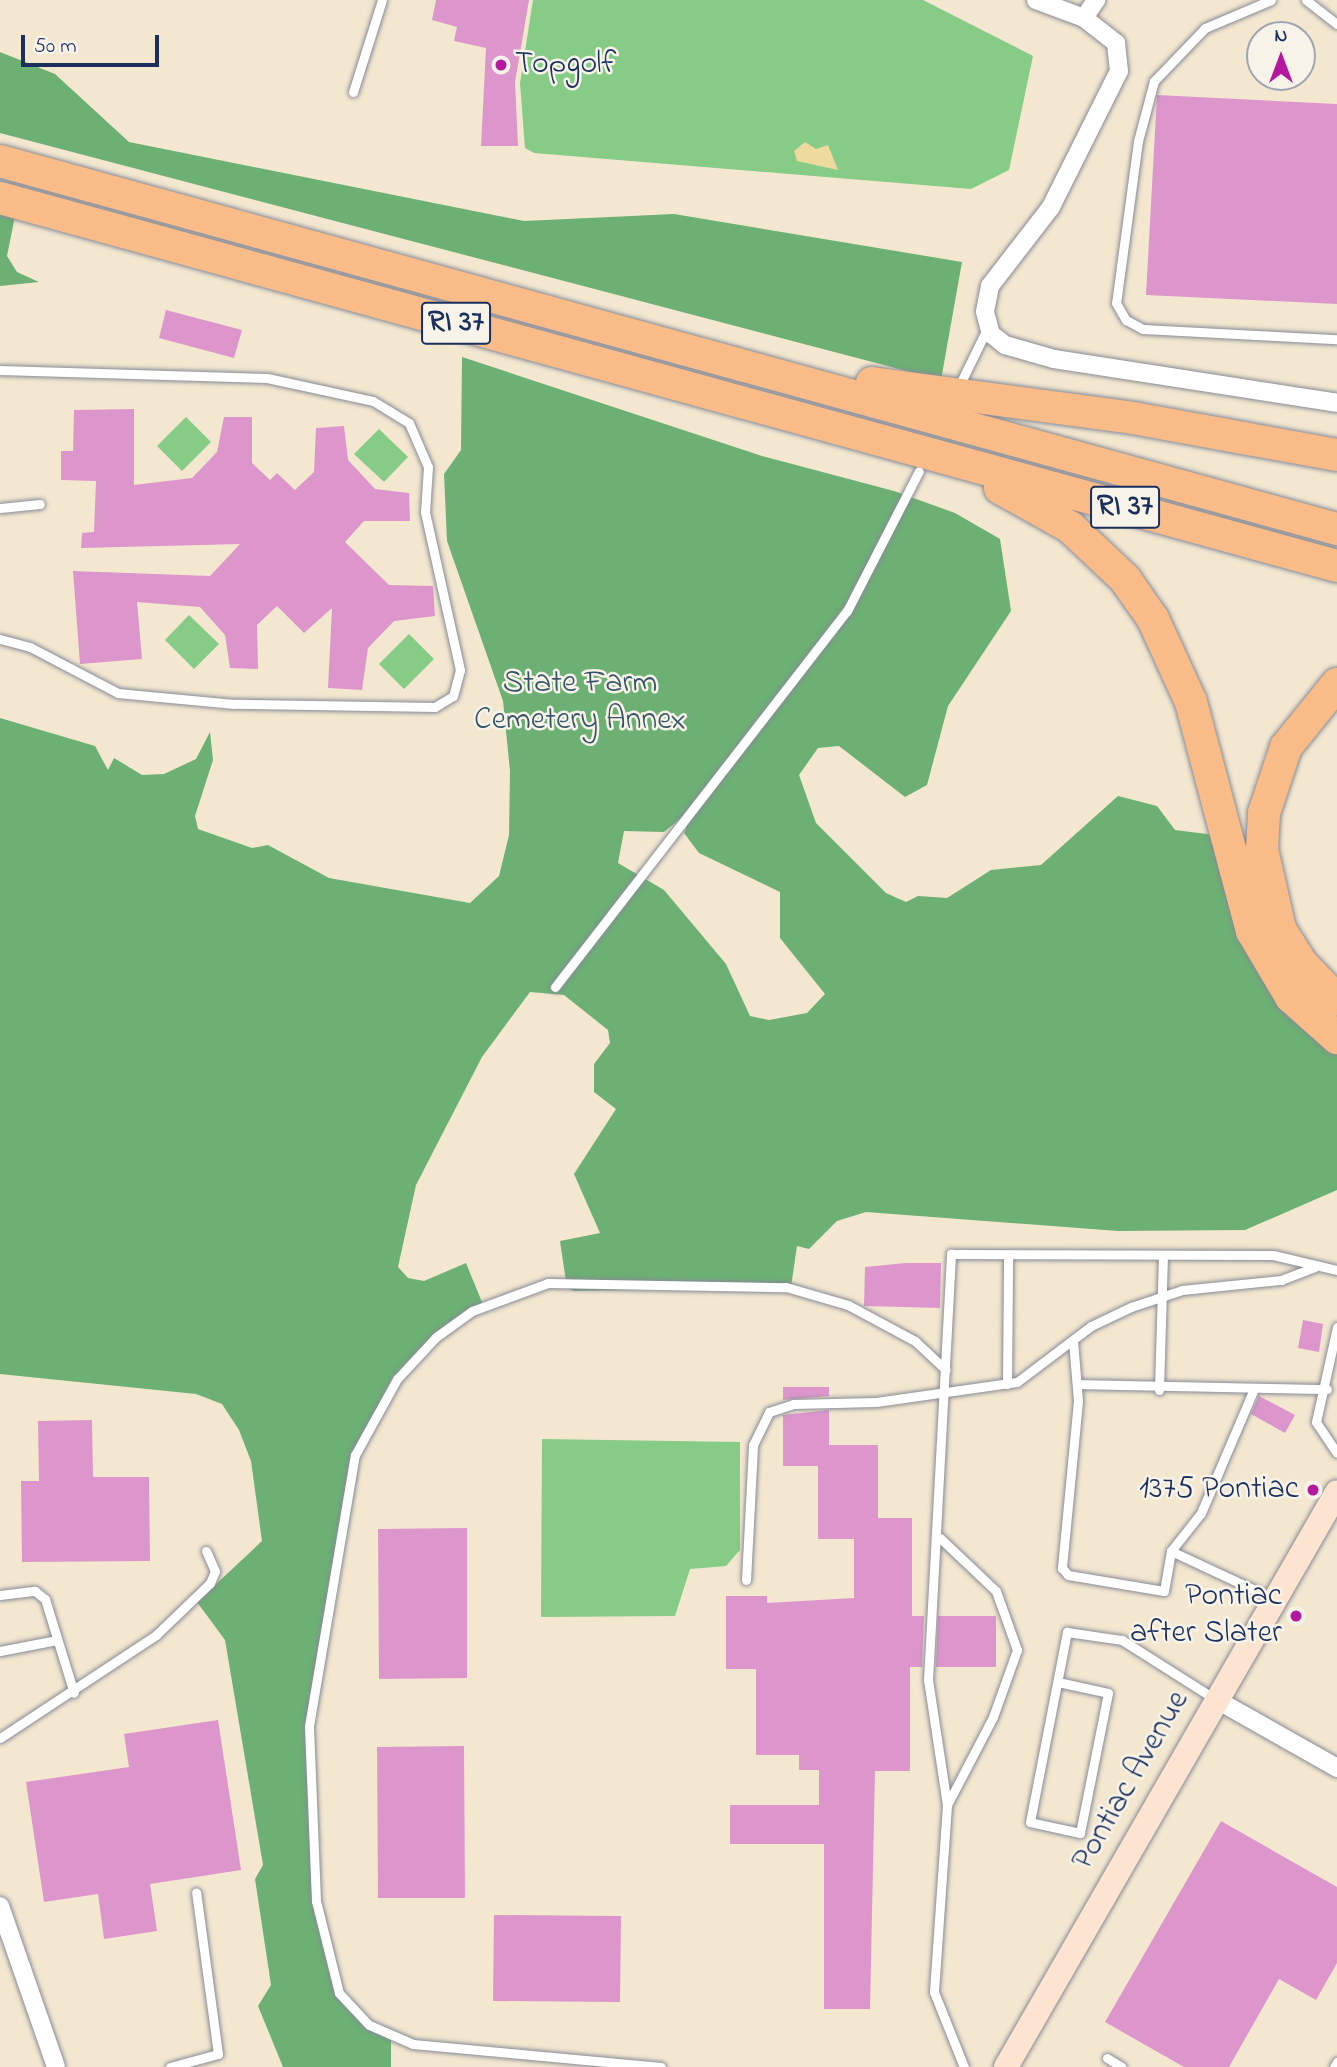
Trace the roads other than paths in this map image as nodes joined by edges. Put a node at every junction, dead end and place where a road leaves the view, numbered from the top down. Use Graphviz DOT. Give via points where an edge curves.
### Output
graph roads {
  1 [pos="382,0"];
  2 [pos="1036,0"];
  3 [pos="1096,0"];
  4 [pos="1271,0"];
  5 [pos="1306,0"];
  6 [pos="1084,18"];
  7 [pos="1337,24"];
  8 [pos="353,92"];
  9 [pos="0,161"];
  10 [pos="0,198"];
  11 [pos="988,327"];
  12 [pos="1337,339"];
  13 [pos="663,344"];
  14 [pos="0,370"];
  15 [pos="960,384"];
  16 [pos="1337,403"];
  17 [pos="1337,456"];
  18 [pos="916,460"];
  19 [pos="40,505"];
  20 [pos="0,508"];
  21 [pos="1337,529"];
  22 [pos="1337,566"];
  23 [pos="0,639"];
  24 [pos="1337,684"];
  25 [pos="555,987"];
  26 [pos="1337,1000"];
  27 [pos="1337,1038"];
  28 [pos="1163,1255"];
  29 [pos="1008,1257"];
  30 [pos="1315,1266"];
  31 [pos="1337,1270"];
  32 [pos="1160,1296"];
  33 [pos="1337,1327"];
  34 [pos="1073,1341"];
  35 [pos="946,1370"];
  36 [pos="1007,1384"];
  37 [pos="1078,1384"];
  38 [pos="1327,1389"];
  39 [pos="1159,1390"];
  40 [pos="1252,1391"];
  41 [pos="945,1392"];
  42 [pos="1337,1453"];
  43 [pos="1337,1492"];
  44 [pos="940,1538"];
  45 [pos="206,1551"];
  46 [pos="1171,1551"];
  47 [pos="746,1580"];
  48 [pos="0,1595"];
  49 [pos="1276,1600"];
  50 [pos="57,1640"];
  51 [pos="0,1651"];
  52 [pos="1058,1682"];
  53 [pos="74,1693"];
  54 [pos="1217,1700"];
  55 [pos="0,1738"];
  56 [pos="1337,1768"];
  57 [pos="947,1805"];
  58 [pos="196,1892"];
  59 [pos="0,1906"];
  60 [pos="1107,2059"];
  61 [pos="1337,2062"];
  62 [pos="56,2067"];
  63 [pos="170,2067"];
  64 [pos="661,2067"];
  65 [pos="964,2067"];
  66 [pos="1006,2067"];
  67 [pos="1122,2067"];
  68 [pos="1334,2067"];
  1 -- 8 [label="lane"];
  2 -- 6 [label="street"];
  3 -- 6 [label="street"];
  4 -- 12 [label="lane" via="1205,28 1154,81 1138,141 1116,303 1126,320 1143,329"];
  5 -- 7 [label="lane"];
  6 -- 11 [label="street" via="1112,37 1119,71 1051,207 990,286"];
  9 -- 13 [label="highway, RI 37"];
  10 -- 18 [label="highway, RI 37"];
  11 -- 15 [label="lane"];
  11 -- 16 [label="street" via="1005,345 1054,359"];
  13 -- 17 [label="highway"];
  13 -- 21 [label="highway, RI 37"];
  14 -- 23 [label="lane" via="267,378 373,401 409,423 428,467 425,512 460,670 453,696 435,707 193,701 118,693 30,647"];
  18 -- 22 [label="highway, RI 37"];
  18 -- 25 [label="lane" via="847,611"];
  18 -- 27 [label="highway" via="1053,515 1141,599 1183,679 1252,931 1291,997"];
  19 -- 20 [label="lane"];
  24 -- 26 [label="highway" via="1310,710 1281,757 1264,813 1262,849 1280,929 1302,964"];
  28 -- 29 [label="lane"];
  28 -- 30 [label="lane" via="1273,1255"];
  28 -- 32 [label="lane"];
  29 -- 35 [label="lane" via="951,1254"];
  29 -- 36 [label="lane"];
  30 -- 31 [label="lane"];
  30 -- 32 [label="lane" via="1281,1280"];
  32 -- 34 [label="lane" via="1091,1326"];
  32 -- 39 [label="lane"];
  33 -- 38 [label="lane"];
  34 -- 36 [label="lane" via="1038,1371"];
  34 -- 37 [label="lane"];
  35 -- 41 [label="lane"];
  35 -- 64 [label="lane" via="915,1341 848,1305 786,1287 548,1283 472,1311 436,1337 397,1379 358,1446 342,1503 309,1726 316,1901 339,1993 369,2025 413,2044"];
  36 -- 41 [label="lane"];
  37 -- 39 [label="lane"];
  37 -- 46 [label="lane" via="1062,1568 1068,1575 1164,1591"];
  38 -- 40 [label="lane"];
  38 -- 42 [label="lane" via="1316,1422"];
  39 -- 40 [label="lane"];
  40 -- 46 [label="lane" via="1201,1513"];
  41 -- 44 [label="lane"];
  41 -- 47 [label="lane" via="793,1404 769,1412 753,1445"];
  43 -- 49 [label="main road, Pontiac Avenue"];
  44 -- 57 [label="lane" via="928,1680"];
  44 -- 57 [label="lane" via="996,1591 1017,1650 993,1717"];
  45 -- 53 [label="lane" via="215,1571 211,1583 156,1635"];
  46 -- 49 [label="lane"];
  48 -- 50 [label="lane" via="35,1591 45,1600"];
  49 -- 54 [label="main road, Pontiac Avenue"];
  50 -- 51 [label="lane"];
  50 -- 53 [label="lane"];
  52 -- 52 [label="lane" via="1030,1822 1080,1832 1108,1693"];
  52 -- 54 [label="lane" via="1067,1632 1122,1640"];
  53 -- 55 [label="lane"];
  54 -- 56 [label="street"];
  54 -- 66 [label="main road, Pontiac Avenue"];
  57 -- 65 [label="lane" via="934,1992"];
  58 -- 63 [label="lane" via="218,2053"];
  59 -- 62 [label="street"];
  60 -- 67 [label="lane"];
  61 -- 68 [label="lane"];
}
